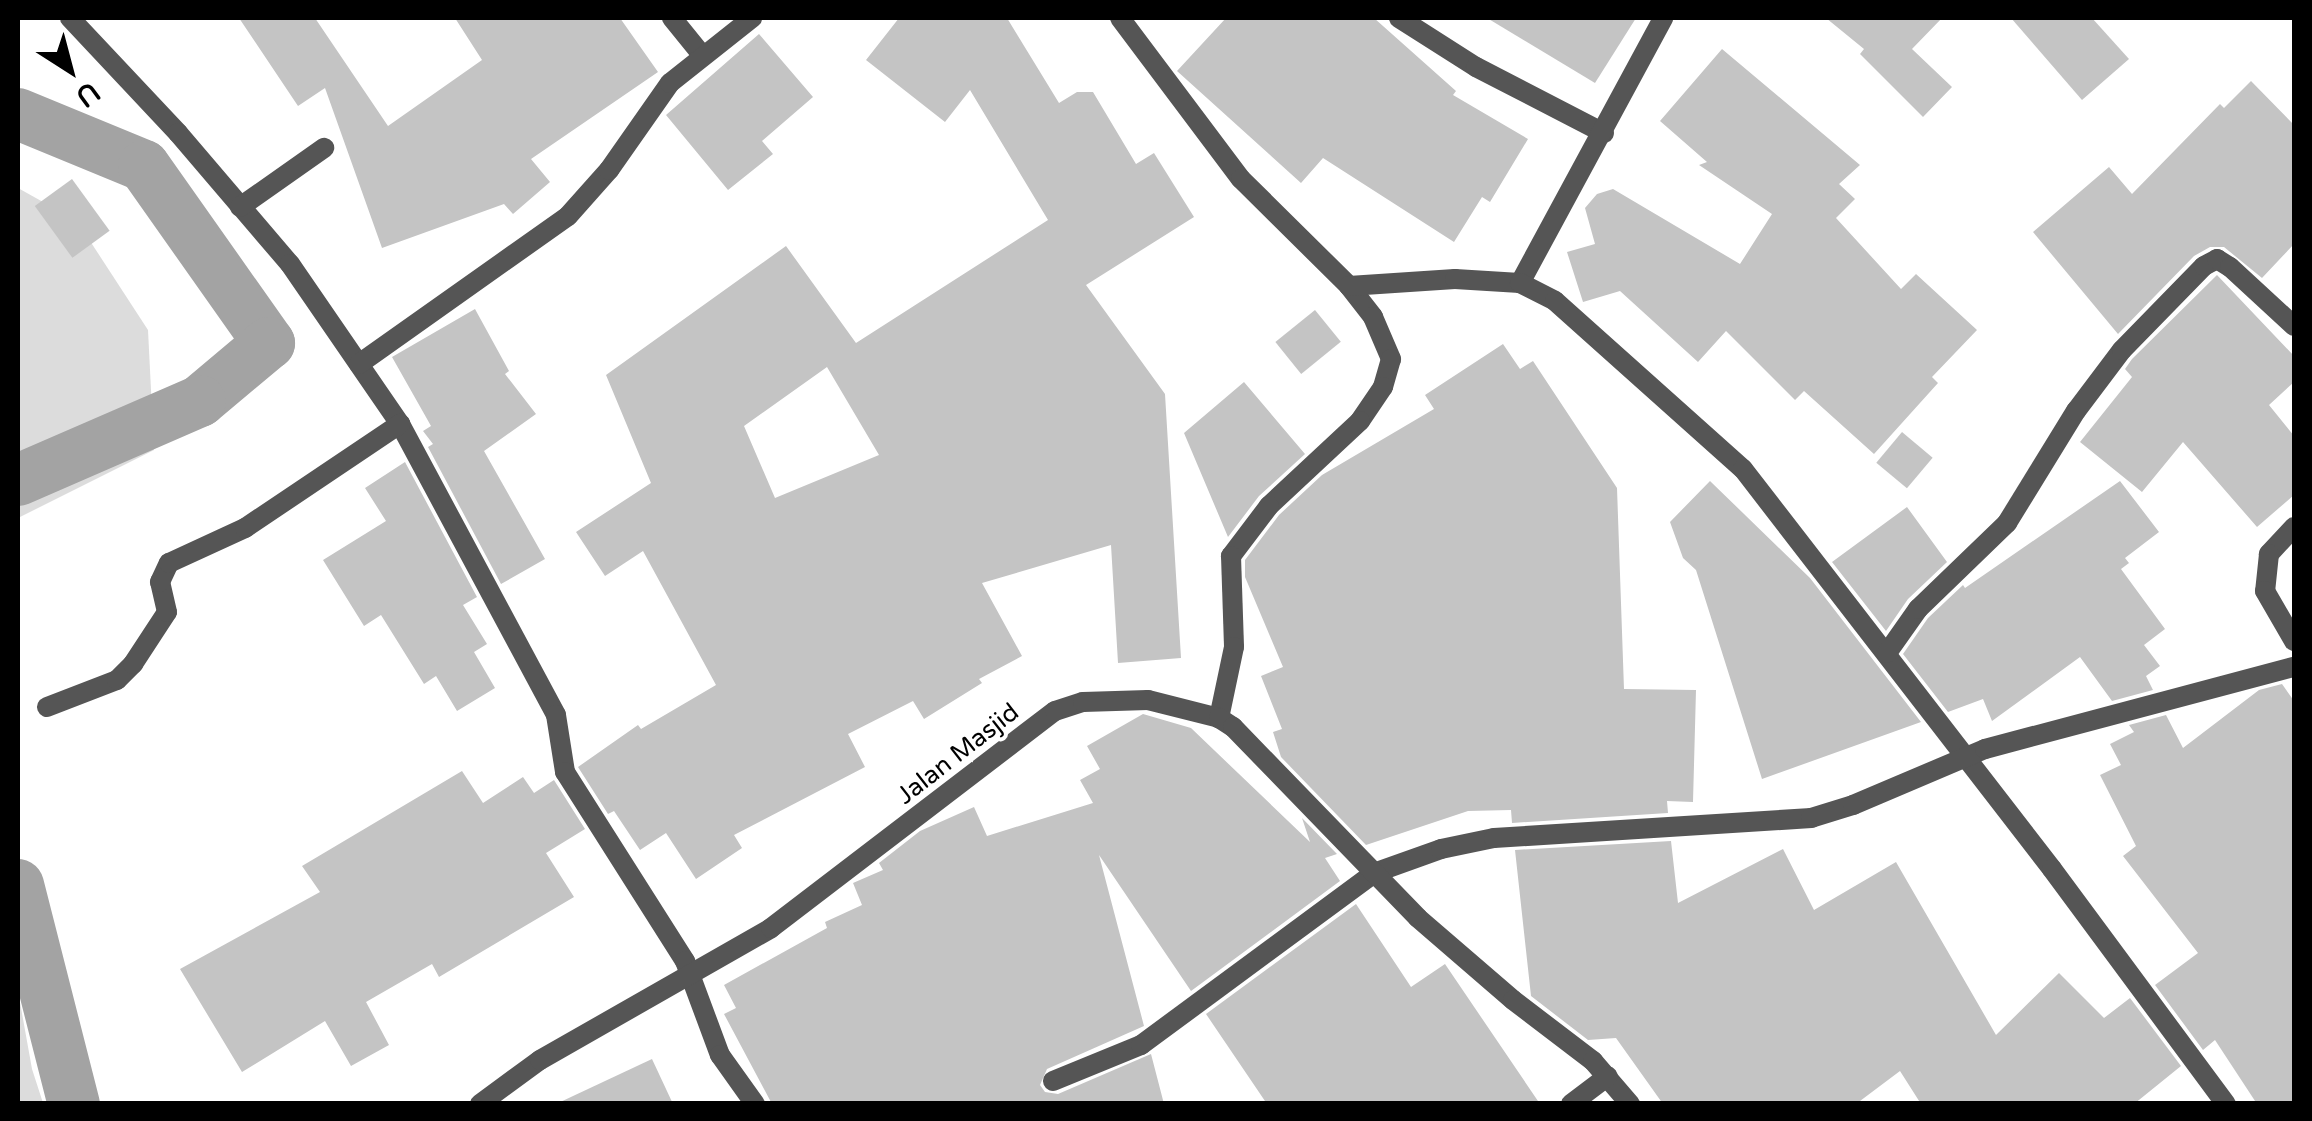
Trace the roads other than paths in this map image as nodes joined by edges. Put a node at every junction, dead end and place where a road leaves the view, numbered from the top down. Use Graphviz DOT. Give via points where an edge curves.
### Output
graph roads {
  1 [pos="70,18"];
  2 [pos="672,18"];
  3 [pos="752,18"];
  4 [pos="1120,18"];
  5 [pos="1399,18"];
  6 [pos="1663,18"];
  7 [pos="702,55"];
  8 [pos="1604,133"];
  9 [pos="324,148"];
  10 [pos="240,206"];
  11 [pos="1520,283"];
  12 [pos="1349,286"];
  13 [pos="2294,326"];
  14 [pos="359,364"];
  15 [pos="400,424"];
  16 [pos="2294,528"];
  17 [pos="2294,641"];
  18 [pos="1886,653"];
  19 [pos="2294,667"];
  20 [pos="48,707"];
  21 [pos="1219,718"];
  22 [pos="1962,756"];
  23 [pos="1374,873"];
  24 [pos="688,978"];
  25 [pos="1608,1076"];
  26 [pos="1053,1082"];
  27 [pos="480,1104"];
  28 [pos="755,1104"];
  29 [pos="1571,1104"];
  30 [pos="1630,1104"];
  31 [pos="2226,1104"];
  1 -- 10 [label="street"];
  2 -- 7 [label="street"];
  3 -- 7 [label="street"];
  4 -- 12 [label="street" via="1241,179"];
  5 -- 8 [label="street" via="1476,67"];
  6 -- 8 [label="street"];
  7 -- 14 [label="street" via="670,83 568,216"];
  8 -- 11 [label="street"];
  9 -- 10 [label="street"];
  10 -- 14 [label="street" via="290,264"];
  11 -- 12 [label="street" via="1455,279"];
  11 -- 18 [label="street" via="1555,301 1743,469"];
  12 -- 21 [label="street" via="1373,316 1391,358 1382,388 1360,420 1269,506 1231,556 1234,647"];
  13 -- 18 [label="street" via="2217,259 2192,276 2076,411 2007,523 1918,610"];
  14 -- 15 [label="street"];
  15 -- 20 [label="street" via="245,528 168,563 160,582 168,612 133,664 117,680"];
  15 -- 24 [label="street" via="556,715 565,772 664,924"];
  16 -- 17 [label="street" via="2269,554 2265,591"];
  18 -- 22 [label="street"];
  19 -- 22 [label="street"];
  21 -- 23 [label="street, Jalan Masjid"];
  21 -- 24 [label="street, Jalan Masjid" via="1148,700 1055,710 771,928"];
  22 -- 23 [label="street" via="1811,818 1494,838"];
  22 -- 31 [label="street"];
  23 -- 25 [label="street, Jalan Masjid" via="1512,1000"];
  23 -- 26 [label="street" via="1141,1045"];
  24 -- 27 [label="street, Jalan Masjid" via="540,1060"];
  24 -- 28 [label="street" via="720,1055"];
  25 -- 29 [label="street"];
  25 -- 30 [label="street, Jalan Masjid"];
}
